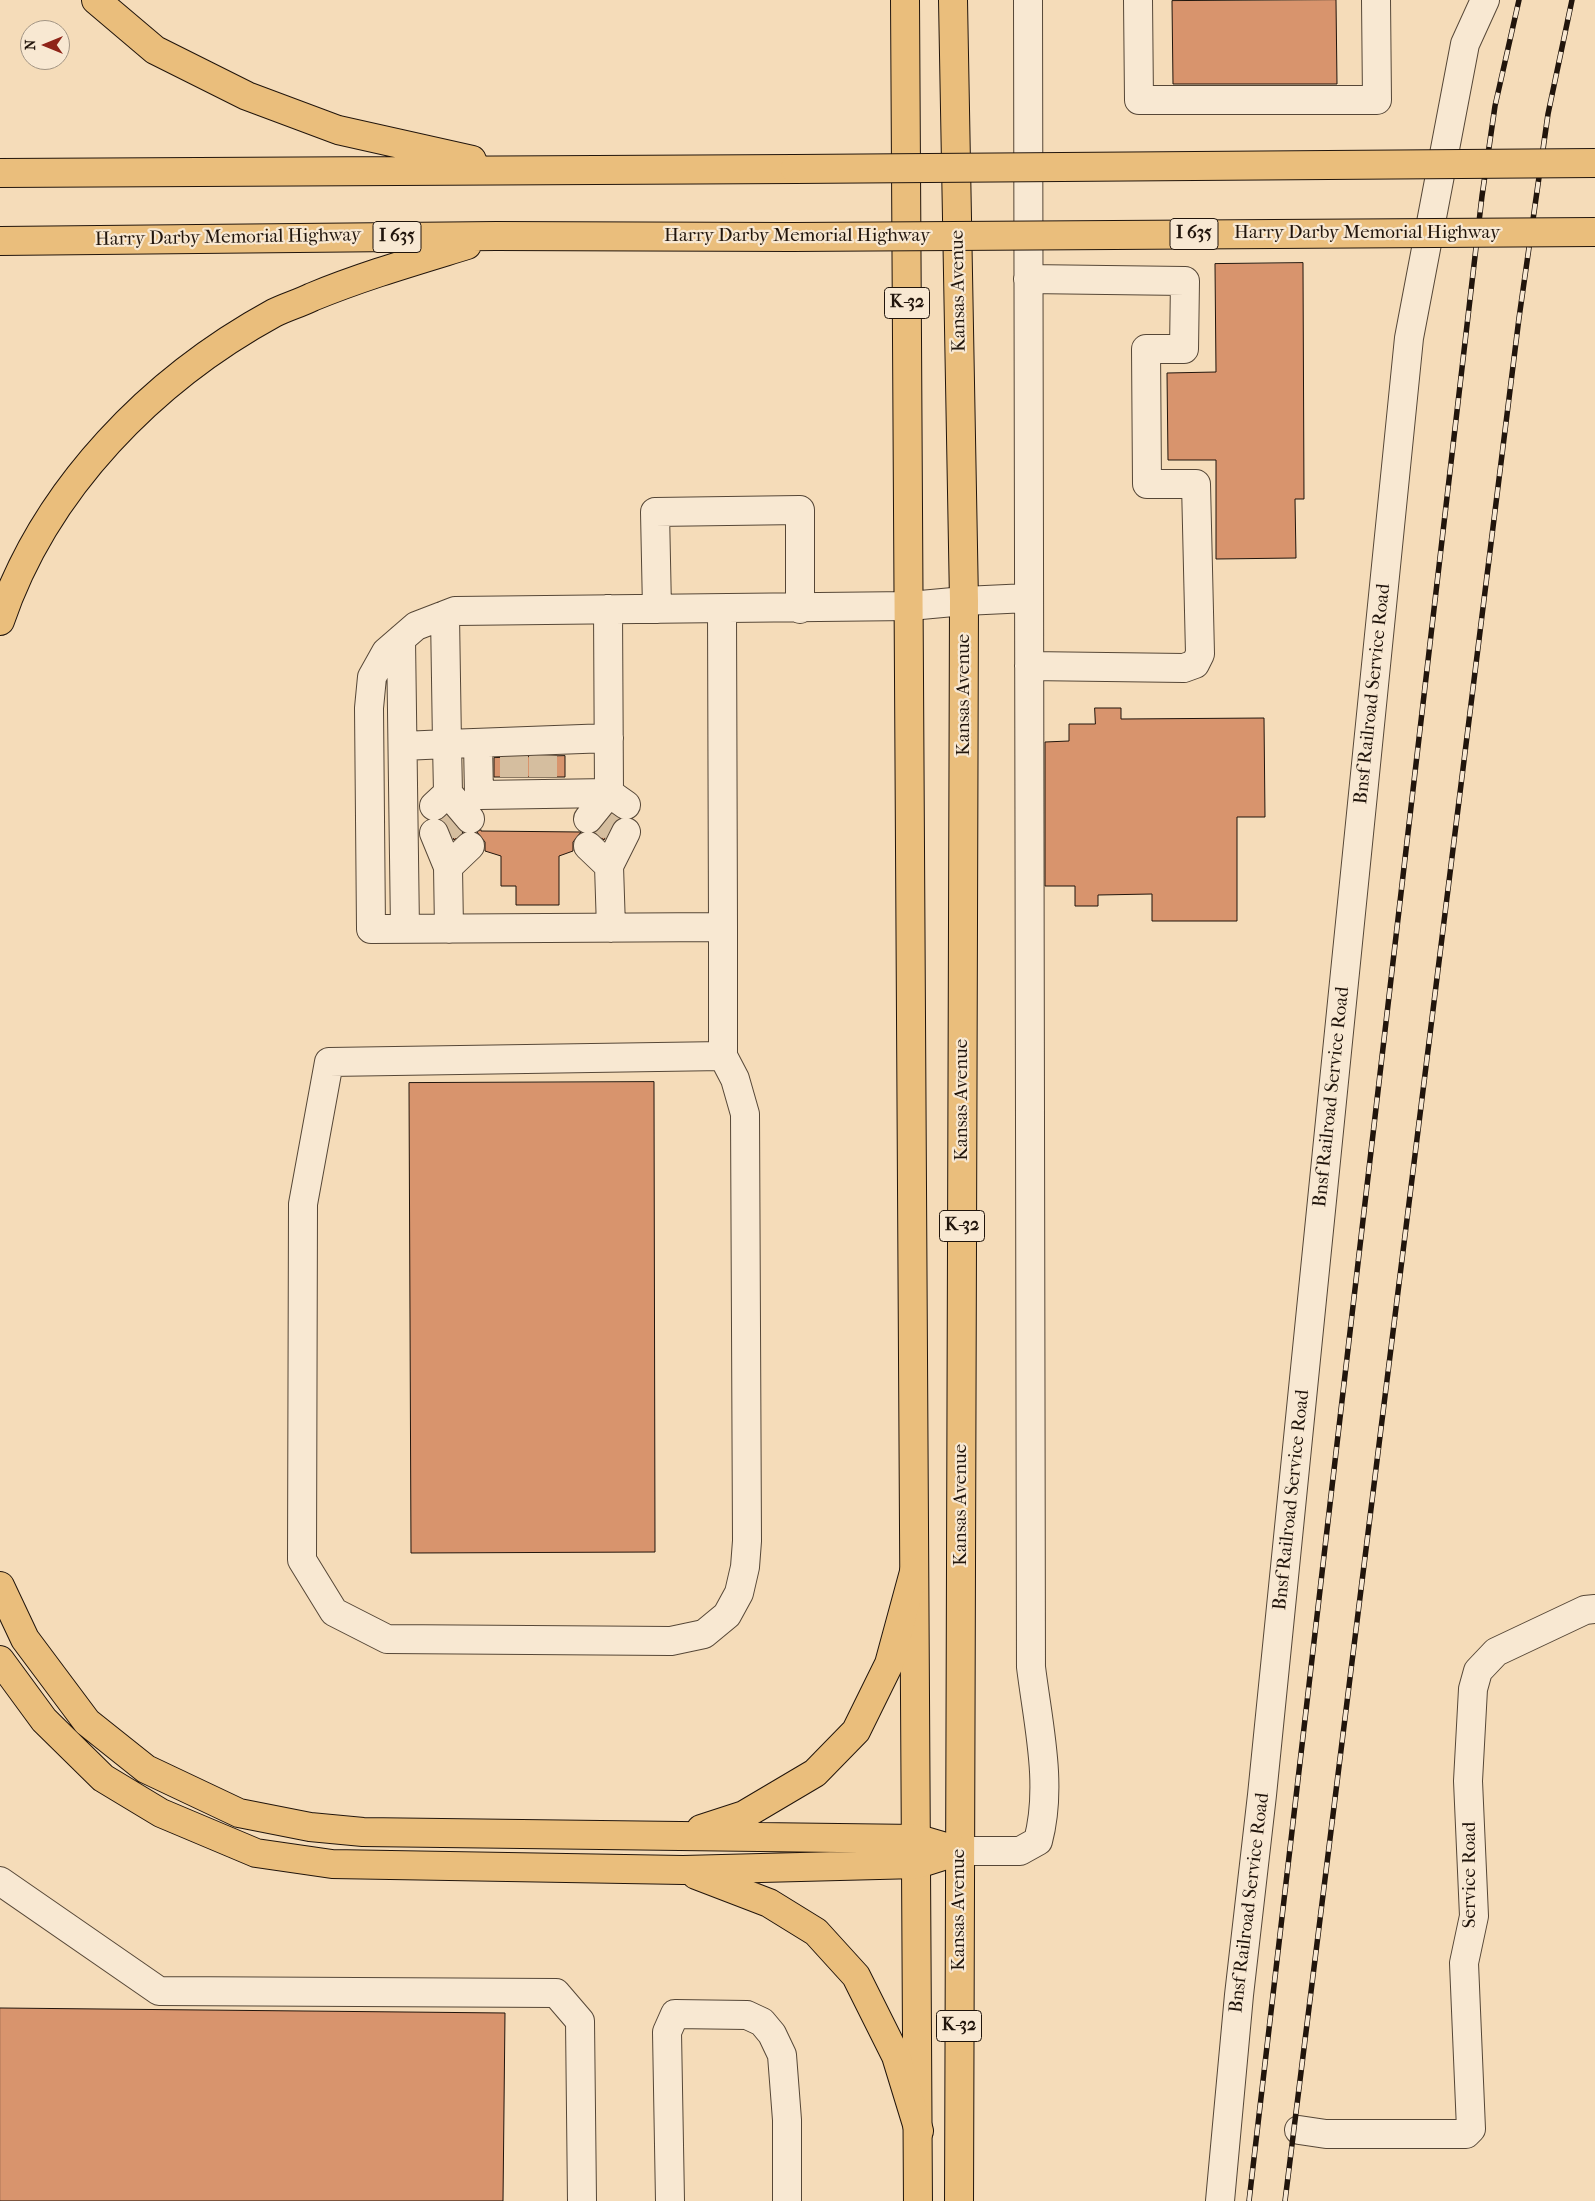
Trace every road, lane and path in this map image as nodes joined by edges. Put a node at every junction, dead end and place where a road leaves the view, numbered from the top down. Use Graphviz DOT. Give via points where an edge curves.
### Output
graph roads {
  1 [pos="96,0"];
  2 [pos="906,0"];
  3 [pos="954,0"];
  4 [pos="1028,0"];
  5 [pos="1138,0"];
  6 [pos="1376,0"];
  7 [pos="1484,0"];
  8 [pos="1595,163"];
  9 [pos="520,171"];
  10 [pos="0,173"];
  11 [pos="1595,232"];
  12 [pos="496,236"];
  13 [pos="0,240"];
  14 [pos="1028,279"];
  15 [pos="1028,598"];
  16 [pos="964,600"];
  17 [pos="910,606"];
  18 [pos="800,608"];
  19 [pos="608,609"];
  20 [pos="657,609"];
  21 [pos="722,610"];
  22 [pos="445,615"];
  23 [pos="0,621"];
  24 [pos="401,639"];
  25 [pos="1029,666"];
  26 [pos="609,738"];
  27 [pos="478,743"];
  28 [pos="447,744"];
  29 [pos="402,746"];
  30 [pos="514,767"];
  31 [pos="543,767"];
  32 [pos="609,866"];
  33 [pos="723,927"];
  34 [pos="611,928"];
  35 [pos="405,929"];
  36 [pos="449,929"];
  37 [pos="723,1056"];
  38 [pos="914,1572"];
  39 [pos="0,1586"];
  40 [pos="1595,1609"];
  41 [pos="0,1660"];
  42 [pos="681,1836"];
  43 [pos="918,1851"];
  44 [pos="959,1851"];
  45 [pos="683,1870"];
  46 [pos="0,1881"];
  47 [pos="1299,2130"];
  48 [pos="919,2131"];
  49 [pos="582,2201"];
  50 [pos="670,2201"];
  51 [pos="787,2201"];
  52 [pos="918,2201"];
  53 [pos="959,2201"];
  54 [pos="1220,2201"];
  1 -- 9 [label="main road" via="155,50 247,96 338,130"];
  2 -- 17 [label="main road, K-32"];
  3 -- 16 [label="main road, Kansas Avenue / K-32"];
  4 -- 14 [label="street"];
  5 -- 6 [label="street" via="1139,100 1377,100"];
  7 -- 54 [label="street, Bnsf Railroad Service Road" via="1465,44 1409,338"];
  8 -- 9 [label="main road, bridge"];
  9 -- 10 [label="main road"];
  11 -- 12 [label="main road, Harry Darby Memorial Highway / I 635, bridge"];
  12 -- 13 [label="main road, Harry Darby Memorial Highway / I 635"];
  12 -- 23 [label="main road" via="354,280 275,313 210,354 151,398 98,454 60,503 25,564"];
  14 -- 15 [label="street"];
  14 -- 25 [label="street" via="1185,281 1184,349 1146,348 1147,484 1196,484 1200,654 1195,664 1184,668"];
  15 -- 16 [label="street"];
  15 -- 25 [label="street"];
  16 -- 17 [label="street"];
  16 -- 44 [label="main road, Kansas Avenue / K-32"];
  17 -- 18 [label="street"];
  17 -- 38 [label="main road, K-32"];
  18 -- 20 [label="street" via="800,510 656,512"];
  18 -- 21 [label="street"];
  19 -- 20 [label="street"];
  19 -- 22 [label="street" via="454,611"];
  19 -- 26 [label="street"];
  20 -- 21 [label="street"];
  21 -- 33 [label="street"];
  22 -- 24 [label="street" via="416,626"];
  22 -- 28 [label="street"];
  24 -- 29 [label="street"];
  24 -- 35 [label="street" via="386,652 372,678 369,708 371,929"];
  25 -- 44 [label="street" via="1031,1667 1043,1761 1044,1817 1038,1841 1020,1851"];
  26 -- 31 [label="street"];
  26 -- 31 [label="street" via="608,807"];
  27 -- 28 [label="street"];
  27 -- 30 [label="street"];
  27 -- 30 [label="street" via="479,795"];
  28 -- 29 [label="street"];
  28 -- 36 [label="street"];
  29 -- 35 [label="street"];
  30 -- 31 [label="street"];
  30 -- 31 [label="street"];
  32 -- 32 [label="street" via="608,839"];
  32 -- 34 [label="street"];
  33 -- 34 [label="street"];
  33 -- 37 [label="street"];
  34 -- 36 [label="street"];
  35 -- 36 [label="street"];
  37 -- 37 [label="street" via="329,1062 303,1204 302,1560 334,1612 387,1639 671,1641 704,1634 727,1615 739,1593 747,1541 745,1114 735,1079"];
  38 -- 42 [label="main road" via="889,1664 856,1731 815,1773 744,1815"];
  38 -- 43 [label="main road, K-32"];
  39 -- 42 [label="main road" via="25,1640 87,1722 146,1769 239,1814 310,1827 363,1832"];
  40 -- 47 [label="street, Service Road" via="1585,1610 1496,1652 1478,1671 1473,1688 1468,1781 1474,1916 1464,1963 1471,2129 1466,2134 1326,2134"];
  41 -- 45 [label="main road" via="44,1720 103,1778 161,1813 256,1854 332,1864"];
  42 -- 43 [label="main road"];
  43 -- 44 [label="main road"];
  43 -- 45 [label="main road"];
  43 -- 48 [label="main road, K-32"];
  44 -- 53 [label="main road, Kansas Avenue / K-32"];
  45 -- 48 [label="main road" via="769,1902 816,1932 856,1976 896,2056"];
  46 -- 49 [label="street" via="160,1991 556,1993 580,2021"];
  48 -- 52 [label="main road, K-32"];
  50 -- 51 [label="street" via="667,2032 675,2014 708,2014 747,2015 762,2022 782,2055 787,2120"];
}
